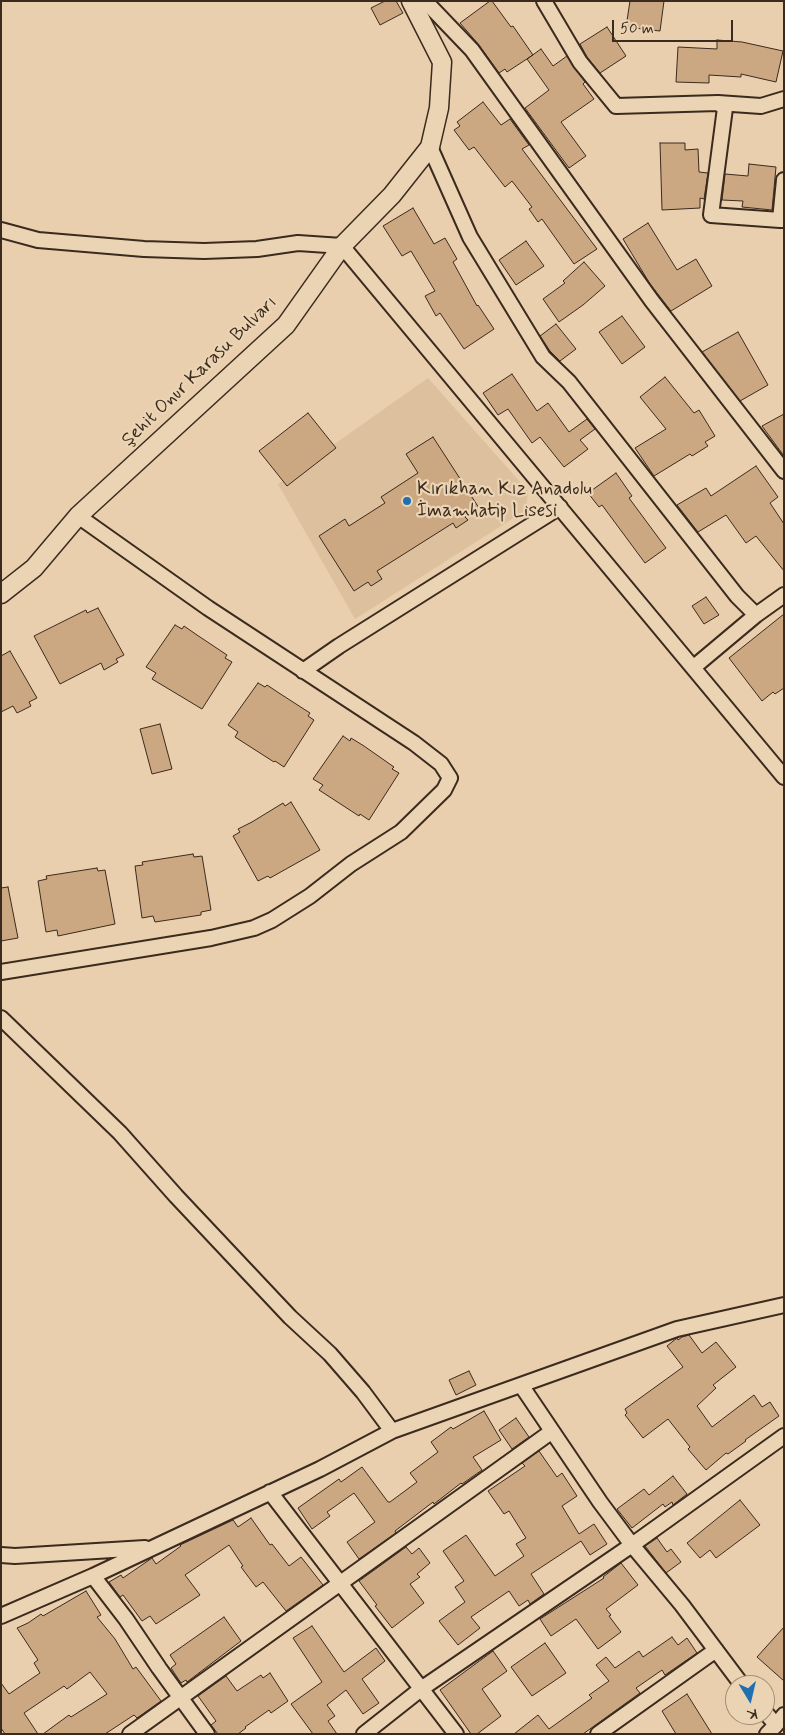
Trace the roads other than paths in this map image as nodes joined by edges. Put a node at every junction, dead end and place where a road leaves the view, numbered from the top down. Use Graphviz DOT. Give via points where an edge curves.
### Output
graph roads {
  1 [pos="411,1"];
  2 [pos="425,1"];
  3 [pos="544,1"];
  4 [pos="784,100"];
  5 [pos="718,103"];
  6 [pos="430,147"];
  7 [pos="784,180"];
  8 [pos="782,220"];
  9 [pos="1,230"];
  10 [pos="342,246"];
  11 [pos="784,471"];
  12 [pos="560,507"];
  13 [pos="78,516"];
  14 [pos="1,594"];
  15 [pos="784,595"];
  16 [pos="756,615"];
  17 [pos="694,667"];
  18 [pos="303,670"];
  19 [pos="784,777"];
  20 [pos="1,972"];
  21 [pos="1,1018"];
  22 [pos="784,1305"];
  23 [pos="521,1385"];
  24 [pos="392,1431"];
  25 [pos="551,1432"];
  26 [pos="784,1436"];
  27 [pos="270,1492"];
  28 [pos="632,1545"];
  29 [pos="152,1548"];
  30 [pos="1,1555"];
  31 [pos="93,1576"];
  32 [pos="340,1583"];
  33 [pos="1,1616"];
  34 [pos="716,1650"];
  35 [pos="735,1675"];
  36 [pos="422,1689"];
  37 [pos="181,1698"];
  38 [pos="130,1734"];
  39 [pos="207,1734"];
  40 [pos="364,1734"];
  41 [pos="456,1734"];
  42 [pos="598,1734"];
  1 -- 6 [label="street, Şehit Onur Karasu Bulvarı" via="442,62 439,108"];
  2 -- 11 [label="street" via="472,50 652,301"];
  3 -- 5 [label="street" via="580,62 616,106"];
  4 -- 5 [label="street" via="761,106"];
  5 -- 8 [label="street" via="724,108 711,215"];
  6 -- 10 [label="street, Şehit Onur Karasu Bulvarı" via="392,195"];
  6 -- 16 [label="street" via="470,238 543,357 569,382 737,596"];
  7 -- 8 [label="street"];
  9 -- 10 [label="street" via="38,240 144,250 204,251 298,243"];
  10 -- 12 [label="street"];
  10 -- 13 [label="street, Şehit Onur Karasu Bulvarı" via="286,325"];
  12 -- 17 [label="street"];
  12 -- 18 [label="street"];
  13 -- 14 [label="street, Şehit Onur Karasu Bulvarı" via="34,568"];
  13 -- 18 [label="street"];
  15 -- 16 [label="street"];
  16 -- 17 [label="street"];
  17 -- 19 [label="street"];
  18 -- 20 [label="street" via="441,764 450,778 444,790 401,832 351,864 310,896 254,928"];
  21 -- 24 [label="street" via="120,1133 290,1317 330,1354"];
  22 -- 23 [label="street" via="677,1329"];
  23 -- 24 [label="street"];
  23 -- 25 [label="street"];
  24 -- 27 [label="street"];
  25 -- 28 [label="street"];
  25 -- 32 [label="street"];
  26 -- 28 [label="street"];
  27 -- 29 [label="street"];
  27 -- 32 [label="street"];
  28 -- 34 [label="street"];
  28 -- 36 [label="street"];
  29 -- 30 [label="street"];
  29 -- 31 [label="street"];
  31 -- 33 [label="street"];
  31 -- 37 [label="street"];
  32 -- 36 [label="street"];
  32 -- 37 [label="street"];
  34 -- 35 [label="street"];
  34 -- 42 [label="street"];
  36 -- 40 [label="street"];
  36 -- 41 [label="street"];
  37 -- 38 [label="street"];
  37 -- 39 [label="street"];
}
